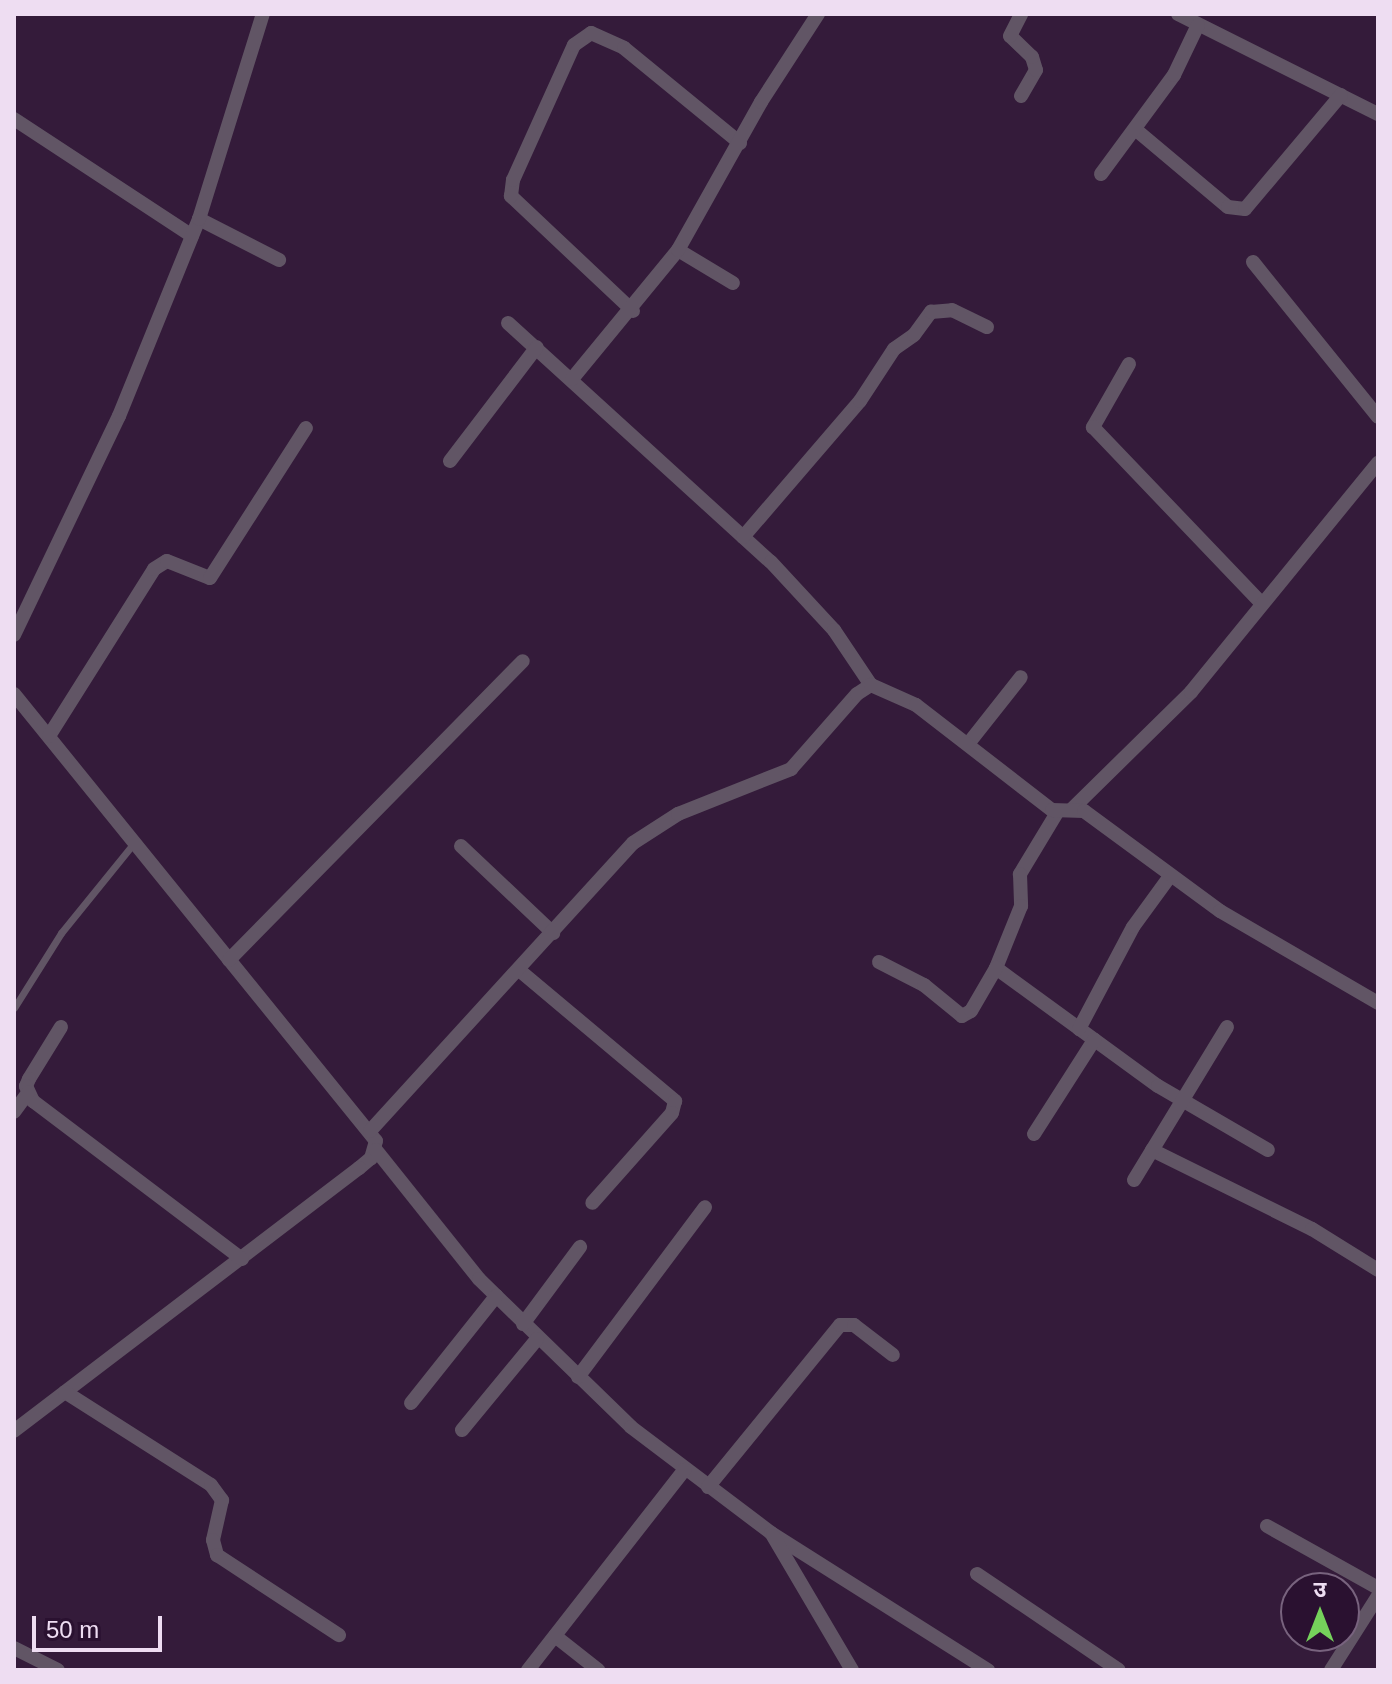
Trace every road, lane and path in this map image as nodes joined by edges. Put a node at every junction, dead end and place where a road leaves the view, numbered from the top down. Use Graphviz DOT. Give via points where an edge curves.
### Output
graph roads {
  1 [pos="263,14"];
  2 [pos="818,14"];
  3 [pos="1021,14"];
  4 [pos="1178,14"];
  5 [pos="1198,25"];
  6 [pos="1341,95"];
  7 [pos="1021,96"];
  8 [pos="1378,114"];
  9 [pos="14,119"];
  10 [pos="1135,129"];
  11 [pos="740,143"];
  12 [pos="1101,174"];
  13 [pos="199,219"];
  14 [pos="192,236"];
  15 [pos="678,250"];
  16 [pos="279,260"];
  17 [pos="1253,262"];
  18 [pos="733,283"];
  19 [pos="633,311"];
  20 [pos="508,323"];
  21 [pos="987,327"];
  22 [pos="537,347"];
  23 [pos="1129,364"];
  24 [pos="572,379"];
  25 [pos="1378,417"];
  26 [pos="306,428"];
  27 [pos="450,461"];
  28 [pos="1378,463"];
  29 [pos="743,537"];
  30 [pos="1261,603"];
  31 [pos="14,635"];
  32 [pos="523,661"];
  33 [pos="1021,677"];
  34 [pos="871,685"];
  35 [pos="14,694"];
  36 [pos="49,736"];
  37 [pos="968,744"];
  38 [pos="1065,810"];
  39 [pos="134,843"];
  40 [pos="461,846"];
  41 [pos="1170,876"];
  42 [pos="553,933"];
  43 [pos="229,960"];
  44 [pos="879,962"];
  45 [pos="996,968"];
  46 [pos="519,970"];
  47 [pos="1378,1003"];
  48 [pos="14,1008"];
  49 [pos="61,1027"];
  50 [pos="1227,1027"];
  51 [pos="1079,1029"];
  52 [pos="1094,1040"];
  53 [pos="28,1093"];
  54 [pos="1181,1099"];
  55 [pos="14,1112"];
  56 [pos="370,1131"];
  57 [pos="1034,1134"];
  58 [pos="376,1150"];
  59 [pos="1152,1150"];
  60 [pos="1268,1150"];
  61 [pos="1134,1180"];
  62 [pos="592,1203"];
  63 [pos="705,1207"];
  64 [pos="580,1247"];
  65 [pos="242,1259"];
  66 [pos="1378,1270"];
  67 [pos="496,1296"];
  68 [pos="523,1324"];
  69 [pos="537,1339"];
  70 [pos="893,1355"];
  71 [pos="578,1377"];
  72 [pos="65,1392"];
  73 [pos="411,1403"];
  74 [pos="14,1430"];
  75 [pos="462,1430"];
  76 [pos="684,1470"];
  77 [pos="708,1487"];
  78 [pos="1267,1526"];
  79 [pos="771,1533"];
  80 [pos="977,1574"];
  81 [pos="1378,1588"];
  82 [pos="1378,1596"];
  83 [pos="339,1635"];
  84 [pos="555,1636"];
  85 [pos="14,1648"];
  86 [pos="58,1670"];
  87 [pos="528,1670"];
  88 [pos="598,1670"];
  89 [pos="852,1670"];
  90 [pos="988,1670"];
  91 [pos="1119,1670"];
  92 [pos="1331,1670"];
  1 -- 13 [label="street"];
  2 -- 11 [label="street"];
  3 -- 7 [label="street" via="1010,36 1032,57 1036,70"];
  4 -- 5 [label="street"];
  5 -- 6 [label="street"];
  5 -- 10 [label="street" via="1174,75"];
  6 -- 8 [label="street"];
  6 -- 10 [label="street" via="1245,209 1228,207"];
  9 -- 14 [label="street"];
  10 -- 12 [label="street"];
  11 -- 15 [label="street"];
  11 -- 19 [label="street" via="624,48 591,33 574,45 513,180 511,196"];
  13 -- 14 [label="street"];
  13 -- 16 [label="street"];
  14 -- 31 [label="street" via="114,429"];
  15 -- 18 [label="street"];
  15 -- 19 [label="street"];
  17 -- 25 [label="street"];
  19 -- 24 [label="street"];
  20 -- 22 [label="street"];
  21 -- 29 [label="street" via="952,310 931,312 914,335 894,349 860,401"];
  22 -- 24 [label="street"];
  22 -- 27 [label="street"];
  23 -- 30 [label="street" via="1093,427"];
  24 -- 29 [label="street"];
  26 -- 36 [label="street" via="210,578 167,561 154,569"];
  28 -- 30 [label="street"];
  29 -- 34 [label="street" via="834,630"];
  30 -- 38 [label="street" via="1191,692"];
  32 -- 43 [label="street" via="281,913"];
  33 -- 37 [label="street"];
  34 -- 37 [label="street" via="916,705"];
  34 -- 42 [label="street" via="791,769 698,805 645,833"];
  35 -- 36 [label="street"];
  36 -- 39 [label="street"];
  37 -- 38 [label="street"];
  38 -- 41 [label="street" via="1084,811"];
  38 -- 45 [label="street" via="1020,874 1020,912"];
  39 -- 43 [label="street"];
  39 -- 48 [label="lane" via="61,933"];
  40 -- 42 [label="street"];
  41 -- 47 [label="street"];
  41 -- 51 [label="street" via="1133,927"];
  42 -- 46 [label="street"];
  43 -- 56 [label="street"];
  44 -- 45 [label="street" via="924,985 962,1016 971,1011"];
  45 -- 51 [label="street"];
  46 -- 56 [label="street"];
  46 -- 62 [label="street" via="675,1101 672,1113"];
  49 -- 53 [label="street" via="29,1079"];
  50 -- 54 [label="street"];
  51 -- 52 [label="street"];
  52 -- 54 [label="street"];
  52 -- 57 [label="street"];
  53 -- 55 [label="street"];
  53 -- 65 [label="street"];
  54 -- 59 [label="street"];
  54 -- 60 [label="street"];
  56 -- 58 [label="street"];
  58 -- 65 [label="street"];
  58 -- 67 [label="street"];
  59 -- 61 [label="street"];
  59 -- 66 [label="street" via="1312,1229"];
  63 -- 71 [label="street"];
  64 -- 68 [label="street"];
  65 -- 72 [label="street"];
  67 -- 68 [label="street"];
  67 -- 73 [label="street"];
  68 -- 69 [label="street"];
  69 -- 71 [label="street"];
  69 -- 75 [label="street"];
  70 -- 77 [label="street" via="854,1325 840,1325"];
  71 -- 76 [label="street"];
  72 -- 74 [label="street"];
  72 -- 83 [label="street" via="211,1485 222,1500 213,1540 217,1555"];
  76 -- 77 [label="street"];
  76 -- 84 [label="street"];
  77 -- 79 [label="street"];
  78 -- 81 [label="street"];
  79 -- 89 [label="street"];
  79 -- 90 [label="street"];
  80 -- 91 [label="street"];
  82 -- 92 [label="street"];
  84 -- 87 [label="street"];
  84 -- 88 [label="street"];
  85 -- 86 [label="street"];
}
